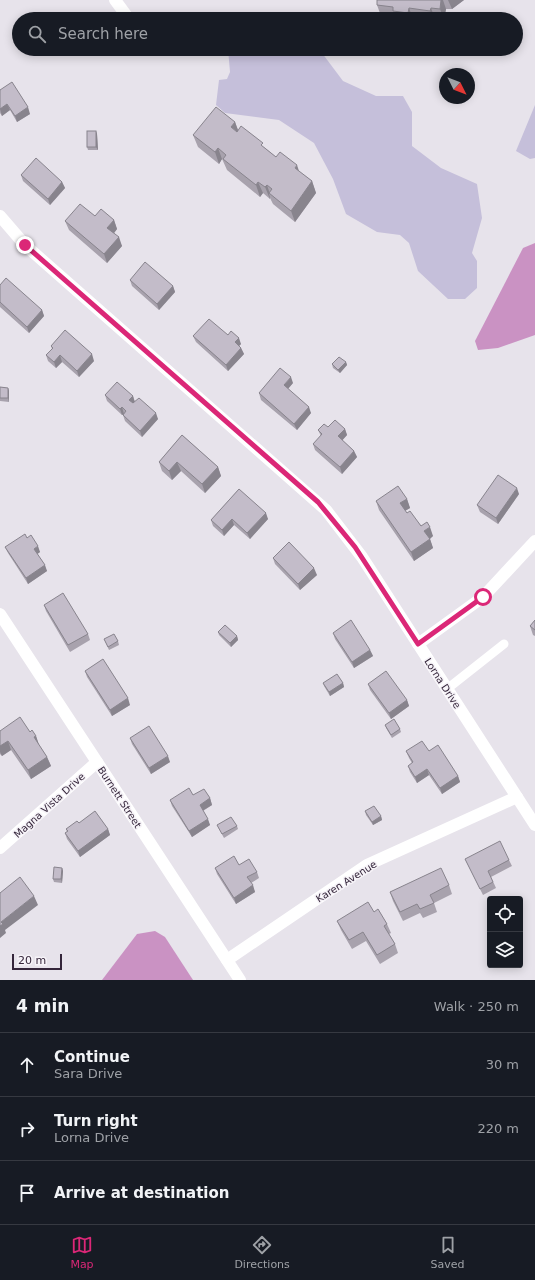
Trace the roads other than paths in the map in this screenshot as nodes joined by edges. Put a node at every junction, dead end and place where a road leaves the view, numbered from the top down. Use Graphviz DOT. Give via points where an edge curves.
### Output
graph roads {
  1 [pos="115,0"];
  2 [pos="124,12"];
  3 [pos="0,216"];
  4 [pos="535,541"];
  5 [pos="0,614"];
  6 [pos="418,644"];
  7 [pos="504,644"];
  8 [pos="447,689"];
  9 [pos="97,762"];
  10 [pos="517,797"];
  11 [pos="535,825"];
  12 [pos="0,848"];
  13 [pos="227,960"];
  14 [pos="240,980"];
  1 -- 2 [label="street"];
  3 -- 6 [label="street, Lorna Drive" via="25,245 318,502 355,547"];
  4 -- 6 [label="street" via="483,597"];
  5 -- 9 [label="street, Burnett Street"];
  6 -- 8 [label="street, Lorna Drive"];
  7 -- 8 [label="lane"];
  8 -- 10 [label="street, Lorna Drive"];
  9 -- 12 [label="street, Magna Vista Drive"];
  9 -- 13 [label="street, Burnett Street"];
  10 -- 11 [label="street, Lorna Drive"];
  10 -- 13 [label="street, Karen Avenue" via="367,865"];
  13 -- 14 [label="street, Burnett Street"];
}
